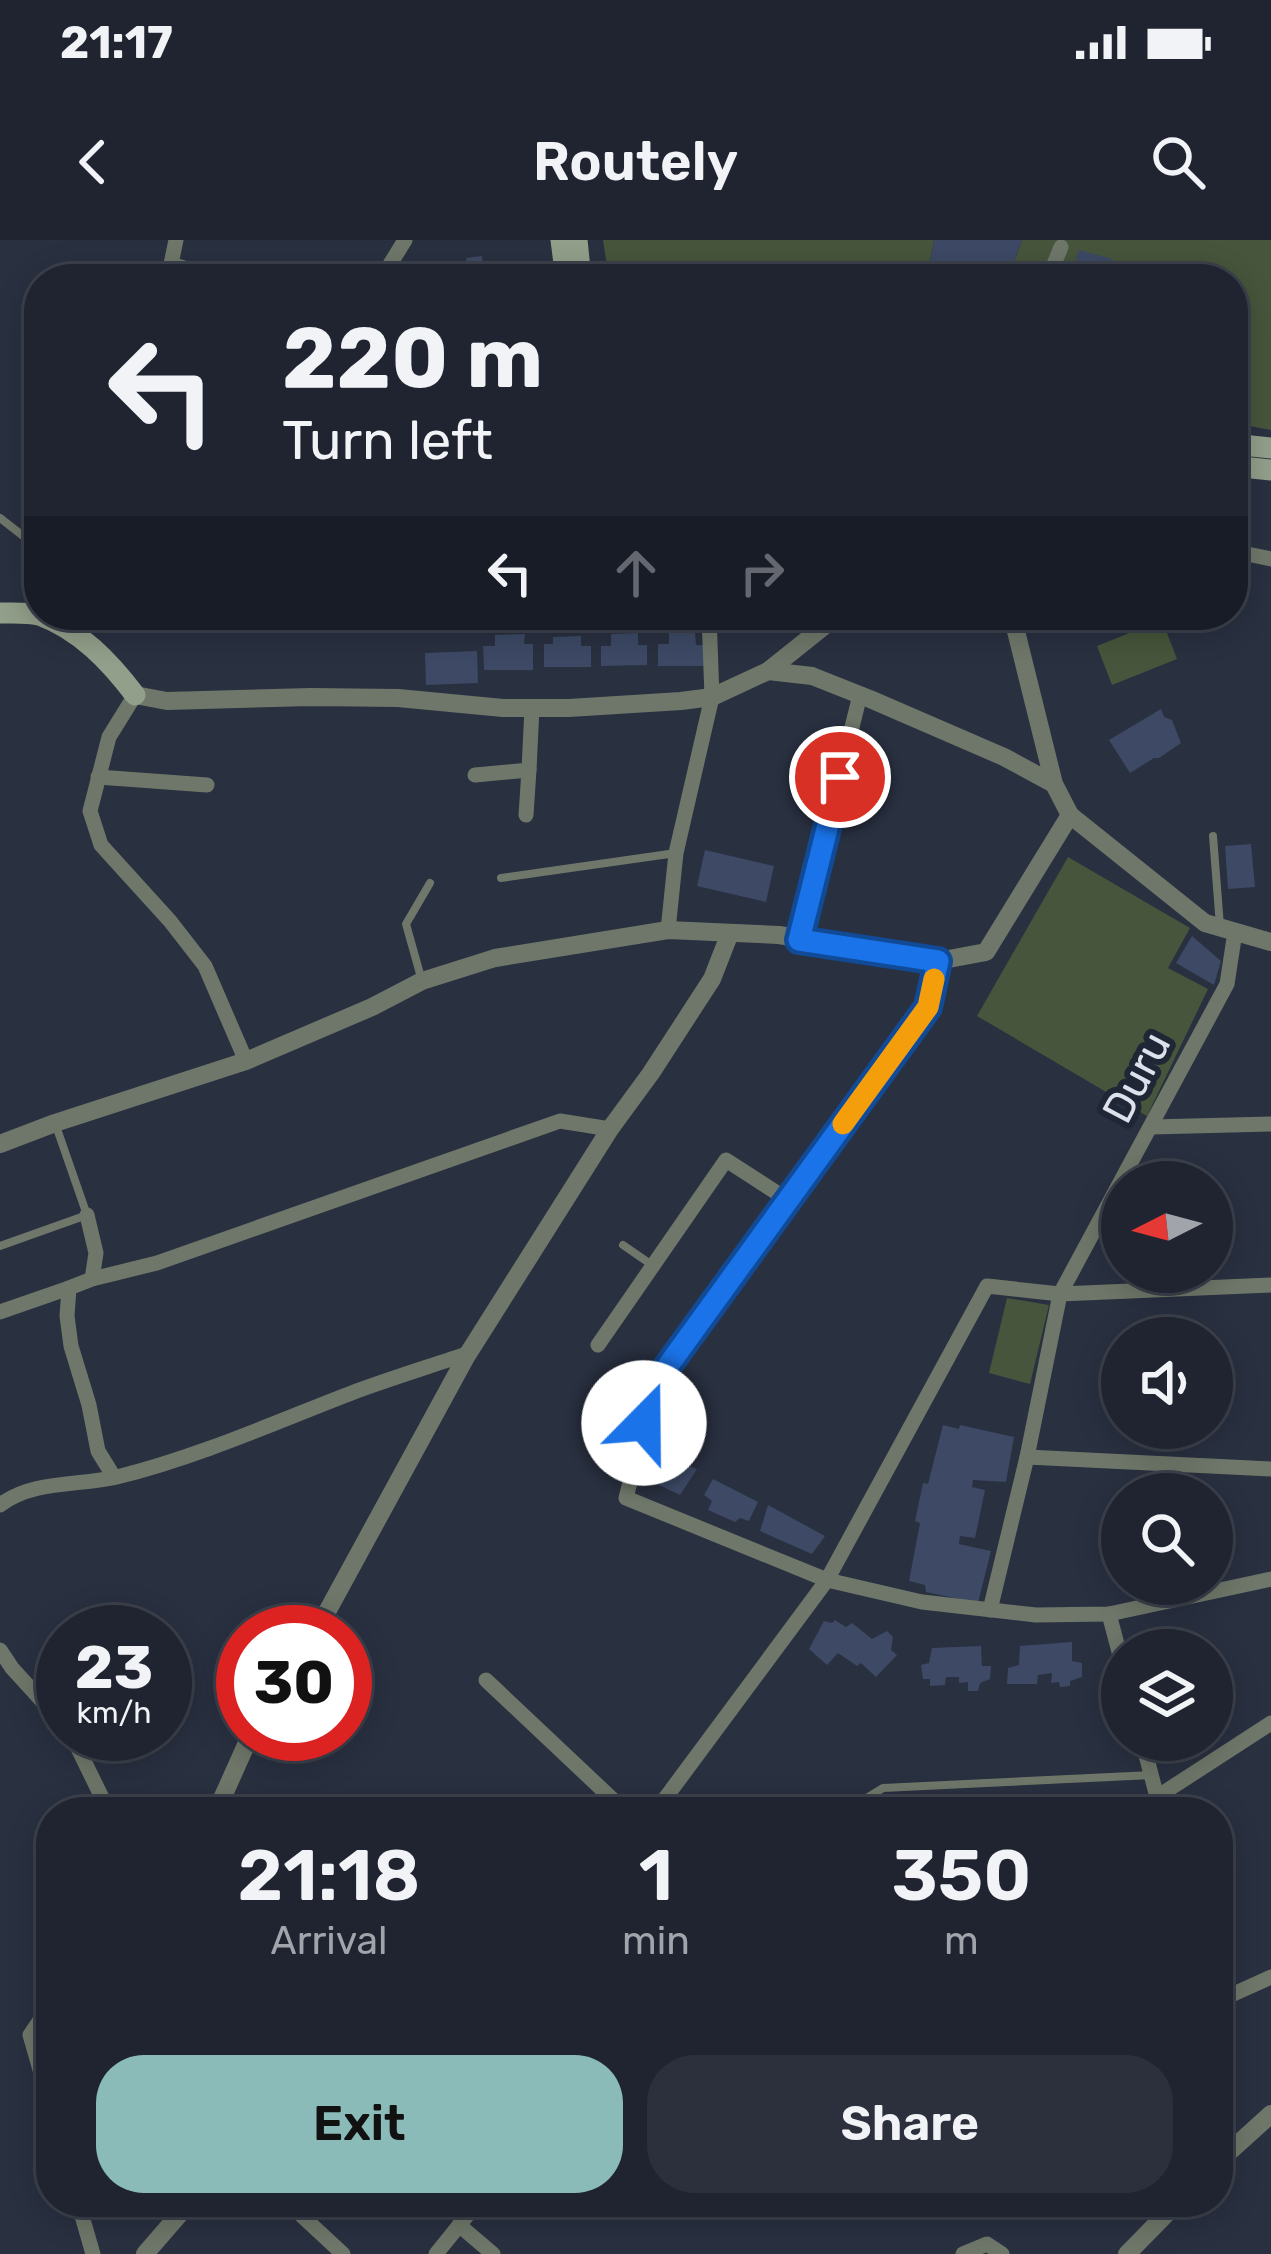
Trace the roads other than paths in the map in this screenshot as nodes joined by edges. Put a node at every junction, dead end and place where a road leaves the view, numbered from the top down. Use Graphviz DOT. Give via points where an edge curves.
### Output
graph roads {
  1 [pos="1061,247"];
  2 [pos="1054,264"];
  3 [pos="67,630"];
  4 [pos="710,630"];
  5 [pos="819,630"];
  6 [pos="1016,630"];
  7 [pos="768,670"];
  8 [pos="135,695"];
  9 [pos="860,695"];
  10 [pos="712,697"];
  11 [pos="532,708"];
  12 [pos="529,770"];
  13 [pos="475,775"];
  14 [pos="98,777"];
  15 [pos="1054,784"];
  16 [pos="207,785"];
  17 [pos="526,814"];
  18 [pos="1070,815"];
  19 [pos="1213,836"];
  20 [pos="676,854"];
  21 [pos="501,878"];
  22 [pos="430,884"];
  23 [pos="668,930"];
  24 [pos="1227,930"];
  25 [pos="730,933"];
  26 [pos="799,940"];
  27 [pos="1271,943"];
  28 [pos="938,961"];
  29 [pos="422,981"];
  30 [pos="246,1061"];
  31 [pos="55,1123"];
  32 [pos="1271,1124"];
  33 [pos="1151,1127"];
  34 [pos="610,1130"];
  35 [pos="0,1144"];
  36 [pos="788,1200"];
  37 [pos="87,1215"];
  38 [pos="0,1246"];
  39 [pos="623,1246"];
  40 [pos="653,1265"];
  41 [pos="92,1279"];
  42 [pos="1271,1286"];
  43 [pos="69,1288"];
  44 [pos="1060,1294"];
  45 [pos="0,1312"];
  46 [pos="598,1345"];
  47 [pos="469,1353"];
  48 [pos="1027,1457"];
  49 [pos="1271,1469"];
  50 [pos="114,1478"];
  51 [pos="0,1504"];
  52 [pos="827,1580"];
  53 [pos="1271,1580"];
  54 [pos="331,1605"];
  55 [pos="990,1610"];
  56 [pos="1109,1614"];
  57 [pos="1113,1629"];
  58 [pos="0,1650"];
  59 [pos="486,1680"];
  60 [pos="36,1694"];
  61 [pos="1271,1723"];
  62 [pos="84,1761"];
  63 [pos="239,1761"];
  64 [pos="1148,1761"];
  65 [pos="1152,1775"];
  66 [pos="102,1797"];
  67 [pos="223,1797"];
  68 [pos="610,1797"];
  69 [pos="666,1797"];
  70 [pos="868,1797"];
  71 [pos="1271,1977"];
  72 [pos="1233,1994"];
  73 [pos="36,2027"];
  74 [pos="36,2057"];
  75 [pos="1271,2114"];
  76 [pos="1233,2148"];
  77 [pos="82,2217"];
  78 [pos="177,2217"];
  79 [pos="303,2217"];
  80 [pos="466,2217"];
  81 [pos="1163,2217"];
  82 [pos="459,2225"];
  83 [pos="93,2254"];
  84 [pos="145,2254"];
  85 [pos="343,2254"];
  86 [pos="436,2254"];
  87 [pos="494,2254"];
  88 [pos="964,2254"];
  89 [pos="1001,2254"];
  90 [pos="1126,2254"];
  1 -- 2 [label="street"];
  3 -- 8 [label="main road" via="109,660"];
  4 -- 10 [label="street"];
  5 -- 7 [label="street"];
  6 -- 15 [label="street"];
  7 -- 9 [label="street"];
  7 -- 10 [label="street"];
  8 -- 11 [label="street"];
  8 -- 14 [label="street"];
  9 -- 15 [label="street"];
  9 -- 26 [label="street"];
  10 -- 11 [label="street"];
  10 -- 20 [label="street"];
  11 -- 12 [label="street"];
  12 -- 13 [label="street"];
  12 -- 17 [label="street"];
  14 -- 16 [label="street"];
  14 -- 30 [label="street" via="90,812 101,845 205,966"];
  15 -- 18 [label="street"];
  18 -- 24 [label="street" via="1205,923"];
  18 -- 28 [label="street" via="986,952"];
  19 -- 24 [label="lane"];
  20 -- 21 [label="lane"];
  20 -- 23 [label="street"];
  22 -- 29 [label="lane" via="406,924"];
  23 -- 25 [label="street"];
  23 -- 29 [label="street" via="495,958"];
  24 -- 27 [label="street"];
  24 -- 33 [label="street, Duru" via="1227,984"];
  25 -- 26 [label="street"];
  25 -- 34 [label="street" via="712,979"];
  26 -- 28 [label="street"];
  28 -- 36 [label="street" via="928,1007"];
  29 -- 30 [label="street"];
  30 -- 31 [label="street"];
  31 -- 35 [label="street"];
  31 -- 37 [label="lane"];
  32 -- 33 [label="street"];
  33 -- 44 [label="street, Duru"];
  34 -- 41 [label="street" via="560,1121"];
  34 -- 47 [label="street"];
  36 -- 40 [label="street" via="726,1160"];
  36 -- 52 [label="street" via="654,1385 626,1498"];
  37 -- 38 [label="lane"];
  37 -- 41 [label="street"];
  39 -- 40 [label="lane"];
  40 -- 46 [label="street"];
  41 -- 43 [label="street"];
  42 -- 44 [label="street"];
  43 -- 45 [label="street"];
  43 -- 50 [label="street" via="71,1346 98,1451"];
  44 -- 48 [label="street, Duru"];
  44 -- 52 [label="street" via="987,1286"];
  47 -- 50 [label="street"];
  47 -- 54 [label="street"];
  48 -- 49 [label="street"];
  48 -- 55 [label="street, Duru"];
  50 -- 51 [label="street" via="58,1484"];
  52 -- 55 [label="street"];
  52 -- 69 [label="street"];
  53 -- 56 [label="street"];
  55 -- 56 [label="street"];
  56 -- 57 [label="street"];
  58 -- 60 [label="street"];
  59 -- 68 [label="street"];
  61 -- 65 [label="street" via="1157,1797"];
  62 -- 66 [label="street"];
  63 -- 67 [label="street"];
  64 -- 65 [label="street"];
  65 -- 70 [label="lane" via="883,1788"];
  71 -- 72 [label="street"];
  73 -- 74 [label="street"];
  75 -- 76 [label="street"];
  77 -- 83 [label="street"];
  78 -- 84 [label="street"];
  79 -- 85 [label="street"];
  80 -- 82 [label="street"];
  81 -- 90 [label="street"];
  82 -- 86 [label="street"];
  82 -- 87 [label="street"];
  88 -- 89 [label="street" via="987,2244"];
}
